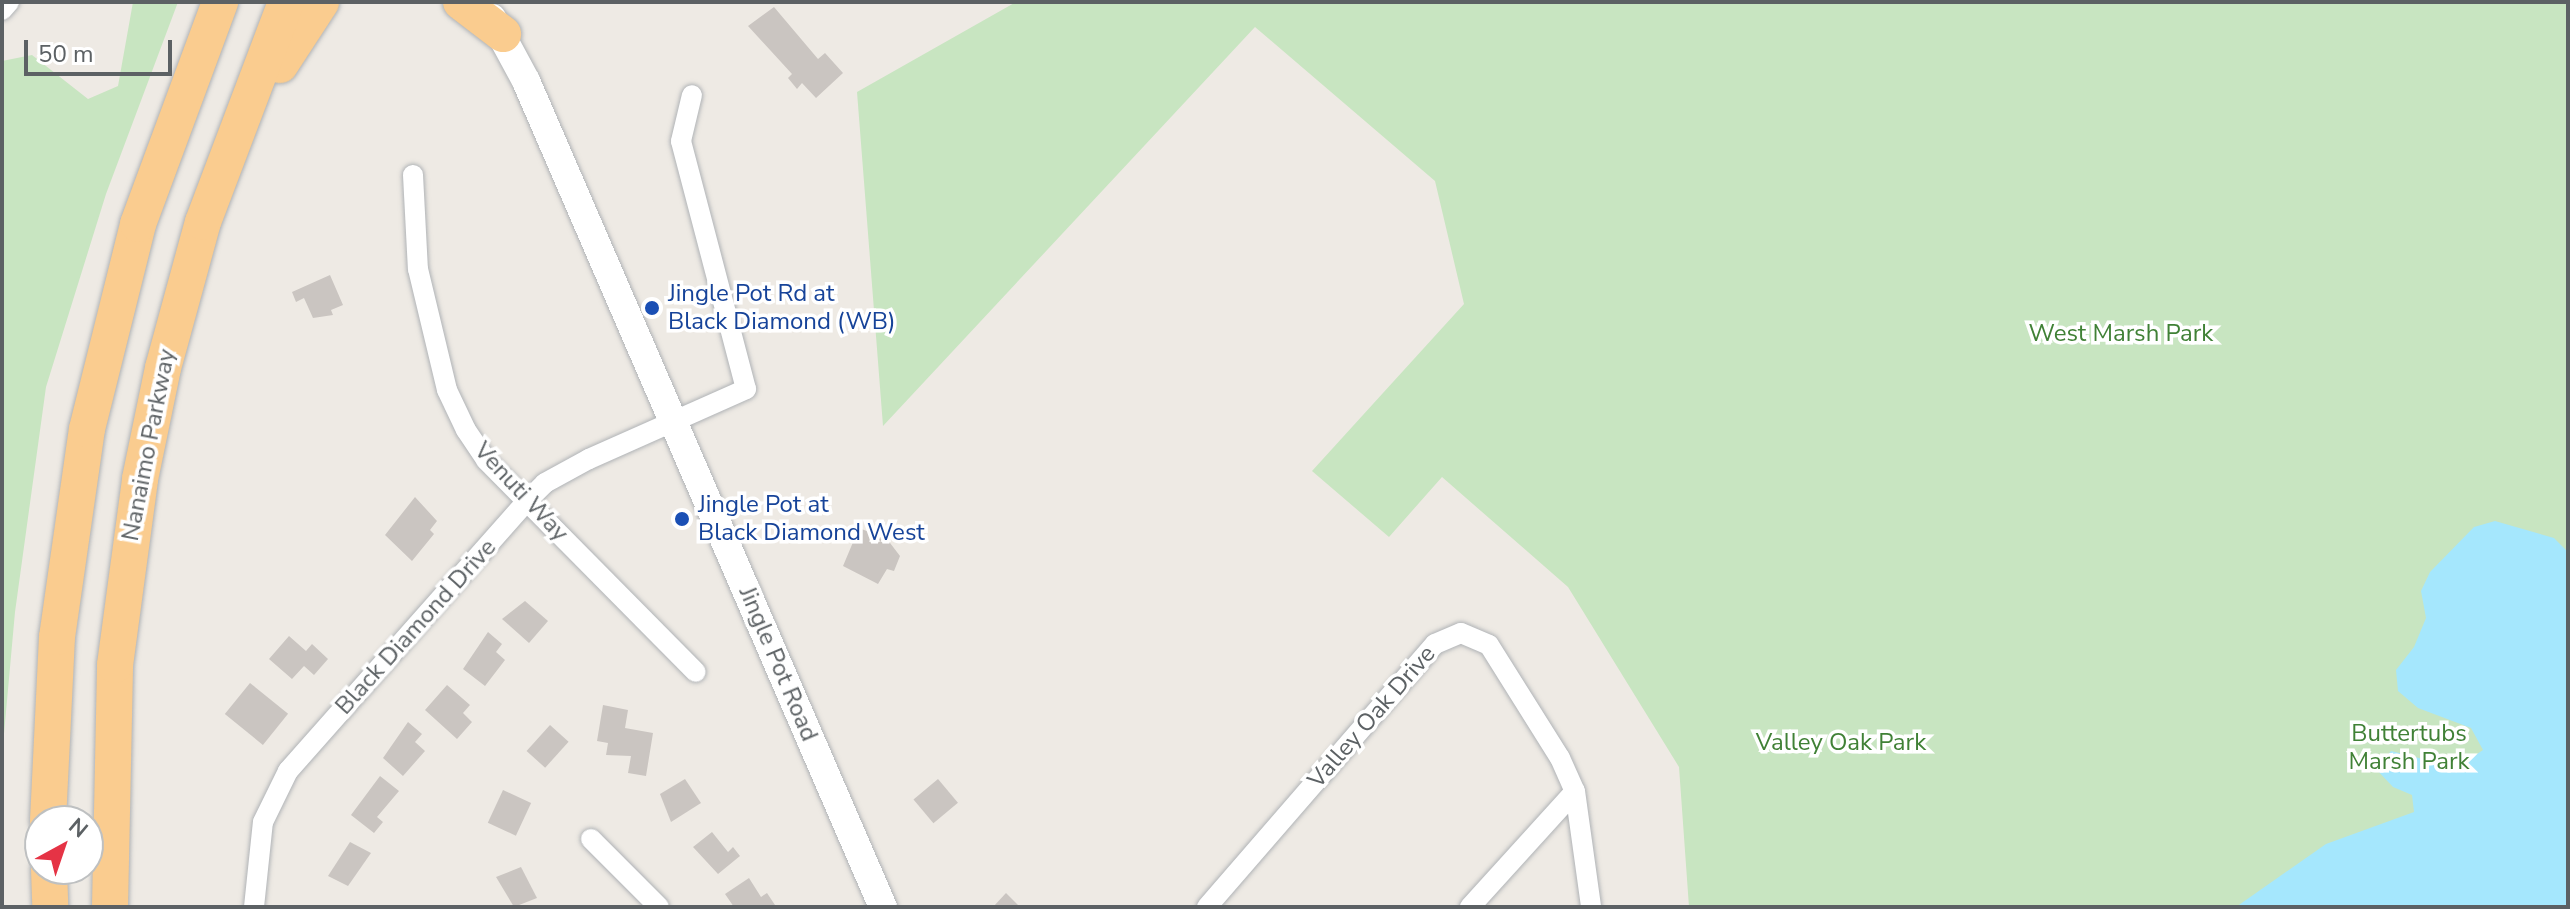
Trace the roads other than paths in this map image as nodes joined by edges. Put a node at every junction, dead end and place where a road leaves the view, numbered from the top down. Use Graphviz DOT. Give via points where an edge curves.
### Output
graph roads {
  1 [pos="9,2"];
  2 [pos="260,2"];
  3 [pos="286,2"];
  4 [pos="321,2"];
  5 [pos="461,2"];
  6 [pos="481,2"];
  7 [pos="215,8"];
  8 [pos="2,10"];
  9 [pos="498,18"];
  10 [pos="692,95"];
  11 [pos="226,151"];
  12 [pos="413,175"];
  13 [pos="673,421"];
  14 [pos="527,501"];
  15 [pos="696,672"];
  16 [pos="1575,791"];
  17 [pos="49,805"];
  18 [pos="591,839"];
  19 [pos="49,885"];
  20 [pos="50,907"];
  21 [pos="110,907"];
  22 [pos="254,907"];
  23 [pos="659,907"];
  24 [pos="883,907"];
  25 [pos="1207,907"];
  26 [pos="1470,907"];
  27 [pos="1591,907"];
  1 -- 8 [label="street"];
  2 -- 11 [label="highway" via="232,83"];
  3 -- 11 [label="highway, Nanaimo Parkway"];
  4 -- 11 [label="highway" via="294,38 263,102"];
  5 -- 9 [label="highway"];
  6 -- 9 [label="main road, Jingle Pot Road"];
  7 -- 17 [label="highway" via="138,224 87,429 56,649"];
  9 -- 13 [label="main road, Jingle Pot Road"];
  10 -- 13 [label="street" via="681,141 746,389"];
  11 -- 21 [label="highway, Nanaimo Parkway" via="178,305 133,518 115,678"];
  12 -- 14 [label="street, Venuti Way" via="418,269 447,390 486,460"];
  13 -- 14 [label="street, Black Diamond Drive" via="567,470"];
  13 -- 24 [label="main road, Jingle Pot Road"];
  14 -- 15 [label="street, Venuti Way"];
  14 -- 22 [label="street, Black Diamond Drive" via="288,771 263,822"];
  16 -- 25 [label="street, Valley Oak Drive" via="1489,645 1476,636 1451,634 1435,644"];
  16 -- 26 [label="street"];
  16 -- 27 [label="street, Valley Oak Drive"];
  18 -- 23 [label="street"];
  19 -- 20 [label="highway"];
}
